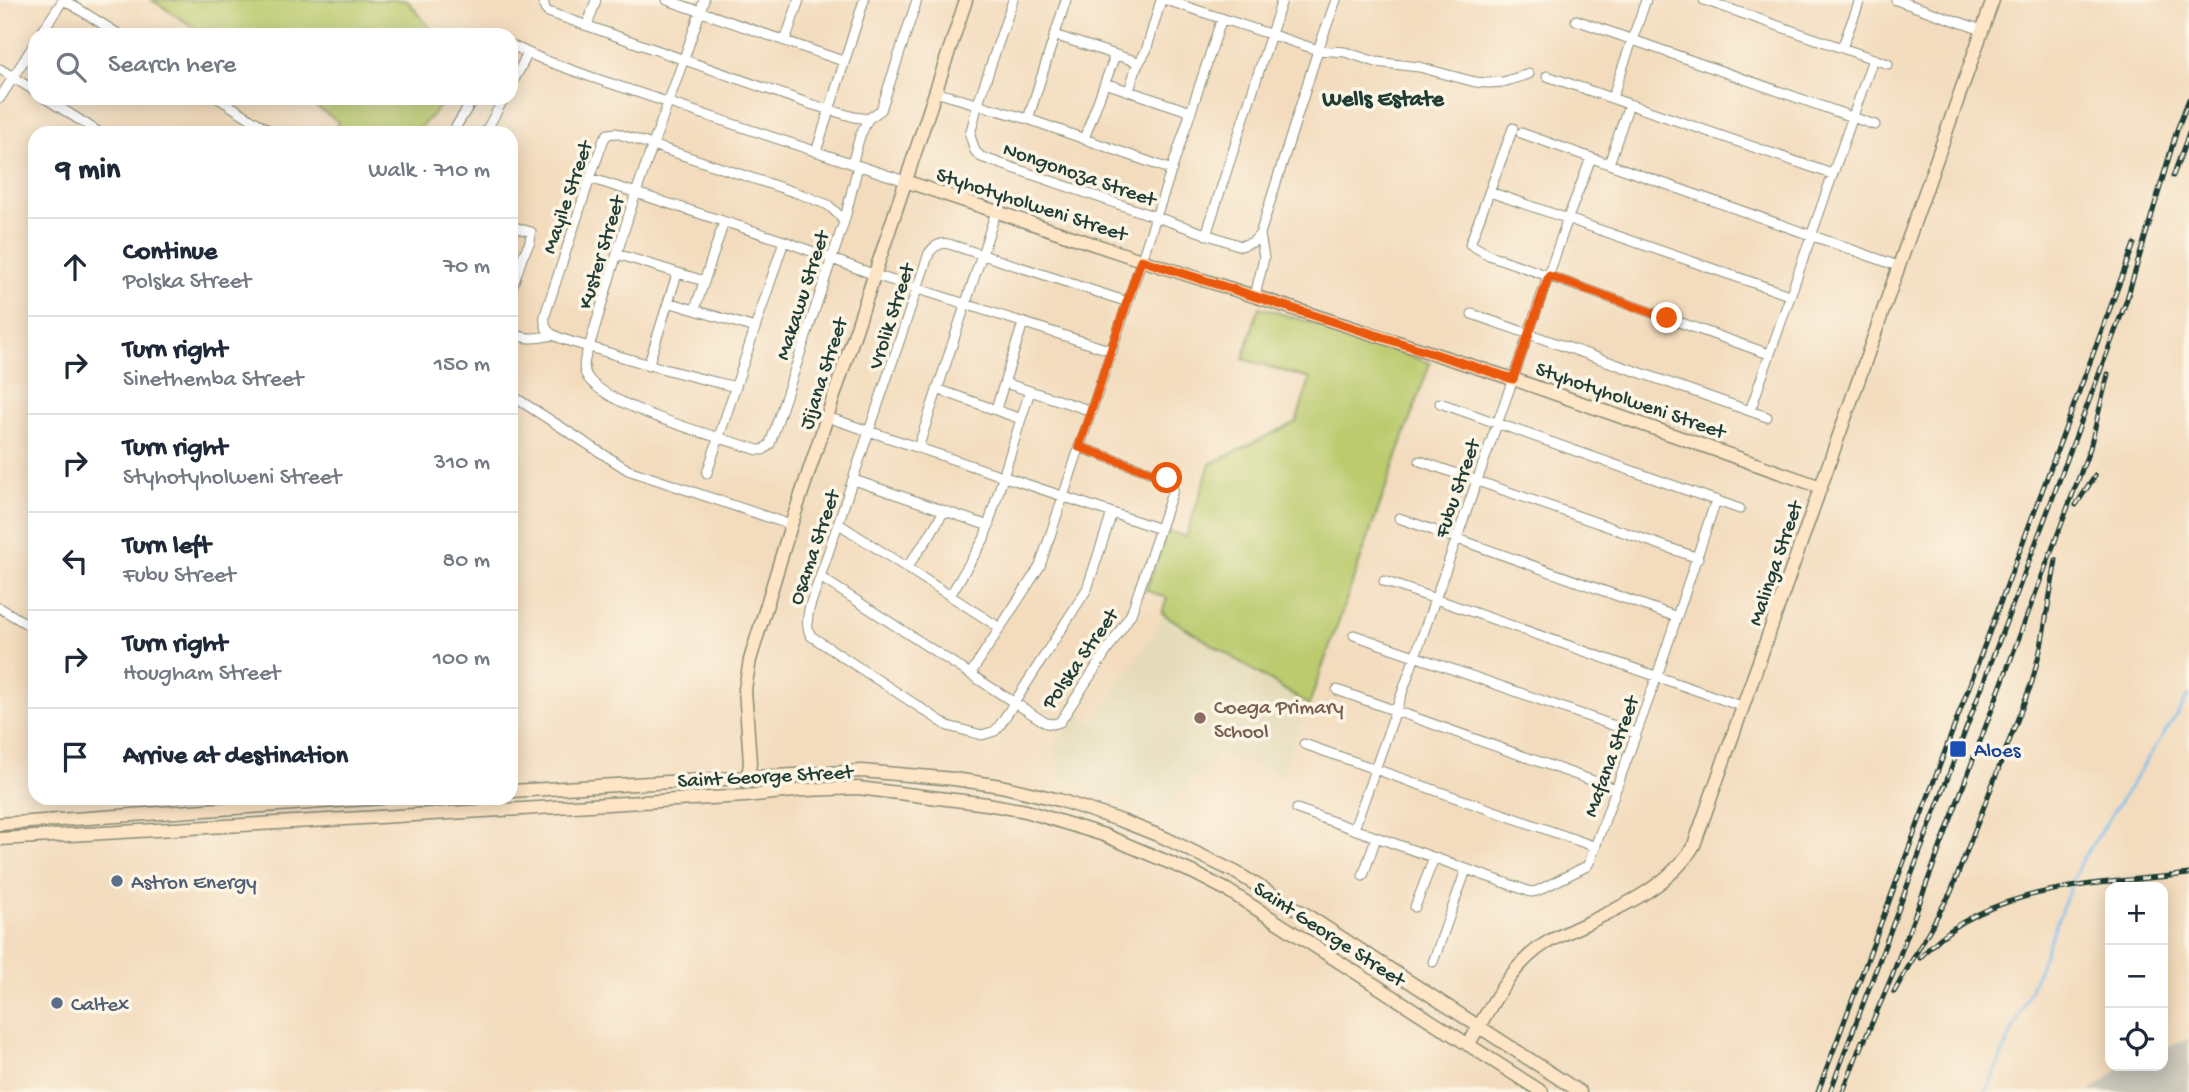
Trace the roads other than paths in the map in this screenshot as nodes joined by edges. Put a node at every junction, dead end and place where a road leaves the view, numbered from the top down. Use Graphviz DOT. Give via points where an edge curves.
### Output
graph roads {
  1 [pos="64,0"];
  2 [pos="543,0"];
  3 [pos="596,0"];
  4 [pos="667,0"];
  5 [pos="704,0"];
  6 [pos="799,0"];
  7 [pos="864,0"];
  8 [pos="917,0"];
  9 [pos="966,0"];
  10 [pos="1013,0"];
  11 [pos="1066,0"];
  12 [pos="1164,0"];
  13 [pos="1282,0"];
  14 [pos="1336,0"];
  15 [pos="1646,0"];
  16 [pos="1704,0"];
  17 [pos="1860,0"];
  18 [pos="1896,0"];
  19 [pos="1993,0"];
  20 [pos="700,12"];
  21 [pos="1222,18"];
  22 [pos="1576,20"];
  23 [pos="587,26"];
  24 [pos="45,28"];
  25 [pos="109,28"];
  26 [pos="1982,30"];
  27 [pos="1055,35"];
  28 [pos="1270,35"];
  29 [pos="785,41"];
  30 [pos="1632,41"];
  31 [pos="518,48"];
  32 [pos="1842,48"];
  33 [pos="1318,50"];
  34 [pos="528,53"];
  35 [pos="28,54"];
  36 [pos="1113,55"];
  37 [pos="1873,59"];
  38 [pos="684,60"];
  39 [pos="844,61"];
  40 [pos="1138,62"];
  41 [pos="1888,64"];
  42 [pos="0,69"];
  43 [pos="518,72"];
  44 [pos="1529,74"];
  45 [pos="1547,76"];
  46 [pos="13,77"];
  47 [pos="1105,83"];
  48 [pos="28,87"];
  49 [pos="1129,91"];
  50 [pos="935,92"];
  51 [pos="0,98"];
  52 [pos="1612,98"];
  53 [pos="669,102"];
  54 [pos="978,103"];
  55 [pos="1629,104"];
  56 [pos="56,105"];
  57 [pos="229,105"];
  58 [pos="469,105"];
  59 [pos="500,105"];
  60 [pos="829,110"];
  61 [pos="1191,112"];
  62 [pos="1852,118"];
  63 [pos="868,119"];
  64 [pos="1028,119"];
  65 [pos="1875,125"];
  66 [pos="89,126"];
  67 [pos="262,126"];
  68 [pos="456,126"];
  69 [pos="489,126"];
  70 [pos="1084,139"];
  71 [pos="653,146"];
  72 [pos="816,152"];
  73 [pos="1591,158"];
  74 [pos="1609,164"];
  75 [pos="855,165"];
  76 [pos="1172,170"];
  77 [pos="1832,174"];
  78 [pos="590,178"];
  79 [pos="905,181"];
  80 [pos="1490,192"];
  81 [pos="636,193"];
  82 [pos="996,212"];
  83 [pos="1156,218"];
  84 [pos="1568,218"];
  85 [pos="724,222"];
  86 [pos="844,222"];
  87 [pos="518,228"];
  88 [pos="1260,234"];
  89 [pos="1206,235"];
  90 [pos="1812,235"];
  91 [pos="784,241"];
  92 [pos="617,254"];
  93 [pos="983,255"];
  94 [pos="833,258"];
  95 [pos="1141,260"];
  96 [pos="1898,266"];
  97 [pos="518,270"];
  98 [pos="677,274"];
  99 [pos="875,275"];
  100 [pos="1549,276"];
  101 [pos="704,281"];
  102 [pos="918,289"];
  103 [pos="1789,295"];
  104 [pos="1255,296"];
  105 [pos="668,302"];
  106 [pos="1128,302"];
  107 [pos="965,304"];
  108 [pos="695,309"];
  109 [pos="1472,314"];
  110 [pos="1023,323"];
  111 [pos="755,328"];
  112 [pos="1528,333"];
  113 [pos="554,335"];
  114 [pos="518,336"];
  115 [pos="589,347"];
  116 [pos="1112,351"];
  117 [pos="1769,354"];
  118 [pos="648,366"];
  119 [pos="1513,379"];
  120 [pos="1005,383"];
  121 [pos="736,387"];
  122 [pos="937,389"];
  123 [pos="1030,391"];
  124 [pos="518,400"];
  125 [pos="1440,403"];
  126 [pos="996,409"];
  127 [pos="1092,411"];
  128 [pos="1750,411"];
  129 [pos="827,417"];
  130 [pos="1767,417"];
  131 [pos="1021,419"];
  132 [pos="1497,423"];
  133 [pos="870,432"];
  134 [pos="719,437"];
  135 [pos="1079,447"];
  136 [pos="918,448"];
  137 [pos="1420,461"];
  138 [pos="707,473"];
  139 [pos="1004,477"];
  140 [pos="854,480"];
  141 [pos="1477,481"];
  142 [pos="1821,487"];
  143 [pos="1063,496"];
  144 [pos="1716,500"];
  145 [pos="1740,509"];
  146 [pos="944,511"];
  147 [pos="1112,513"];
  148 [pos="1399,518"];
  149 [pos="839,524"];
  150 [pos="791,525"];
  151 [pos="989,526"];
  152 [pos="1160,529"];
  153 [pos="1458,539"];
  154 [pos="1698,558"];
  155 [pos="907,566"];
  156 [pos="820,577"];
  157 [pos="1384,580"];
  158 [pos="951,594"];
  159 [pos="1436,598"];
  160 [pos="0,608"];
  161 [pos="1677,617"];
  162 [pos="28,625"];
  163 [pos="1000,628"];
  164 [pos="1354,635"];
  165 [pos="1415,656"];
  166 [pos="971,673"];
  167 [pos="1657,676"];
  168 [pos="1337,690"];
  169 [pos="1013,702"];
  170 [pos="1744,707"];
  171 [pos="1396,711"];
  172 [pos="1635,733"];
  173 [pos="1304,744"];
  174 [pos="1374,768"];
  175 [pos="753,777"];
  176 [pos="1616,789"];
  177 [pos="518,791"];
  178 [pos="762,794"];
  179 [pos="745,796"];
  180 [pos="271,805"];
  181 [pos="357,805"];
  182 [pos="1297,809"];
  183 [pos="358,818"];
  184 [pos="0,824"];
  185 [pos="1354,829"];
  186 [pos="1376,838"];
  187 [pos="0,839"];
  188 [pos="1596,847"];
  189 [pos="1434,859"];
  190 [pos="1466,870"];
  191 [pos="1363,876"];
  192 [pos="1415,907"];
  193 [pos="1433,961"];
  194 [pos="1479,1027"];
  195 [pos="1468,1045"];
  196 [pos="1542,1092"];
  197 [pos="1580,1092"];
  1 -- 24 [label="street"];
  1 -- 25 [label="street"];
  2 -- 23 [label="street" via="548,12"];
  3 -- 23 [label="street"];
  4 -- 20 [label="street"];
  5 -- 20 [label="street, Kuster Street"];
  6 -- 29 [label="street"];
  7 -- 39 [label="street"];
  8 -- 63 [label="street" via="881,110"];
  9 -- 50 [label="main road, Jijana Street"];
  10 -- 54 [label="street, Nongonoza Street"];
  11 -- 27 [label="street"];
  12 -- 21 [label="street"];
  12 -- 40 [label="street"];
  13 -- 28 [label="street"];
  14 -- 33 [label="street"];
  15 -- 30 [label="street"];
  16 -- 32 [label="street"];
  17 -- 32 [label="street"];
  18 -- 26 [label="street"];
  19 -- 26 [label="main road, Malinga Street"];
  20 -- 29 [label="street"];
  20 -- 38 [label="street, Kuster Street"];
  21 -- 28 [label="street"];
  21 -- 61 [label="street"];
  22 -- 30 [label="street"];
  23 -- 38 [label="street"];
  26 -- 96 [label="main road, Malinga Street"];
  27 -- 36 [label="street"];
  27 -- 64 [label="street"];
  28 -- 33 [label="street"];
  28 -- 89 [label="street"];
  29 -- 39 [label="street"];
  30 -- 52 [label="street"];
  30 -- 62 [label="street"];
  31 -- 34 [label="street, Styhotyholweni Street"];
  32 -- 37 [label="street"];
  33 -- 44 [label="street" via="1419,66 1475,82 1503,82"];
  33 -- 88 [label="street"];
  34 -- 43 [label="street"];
  34 -- 53 [label="street, Styhotyholweni Street"];
  35 -- 46 [label="street"];
  36 -- 40 [label="street"];
  36 -- 47 [label="street"];
  37 -- 41 [label="street"];
  37 -- 62 [label="street"];
  38 -- 53 [label="street, Kuster Street"];
  38 -- 60 [label="street"];
  39 -- 60 [label="street"];
  40 -- 49 [label="street"];
  42 -- 46 [label="street"];
  45 -- 52 [label="street"];
  46 -- 48 [label="street"];
  46 -- 51 [label="street"];
  47 -- 49 [label="street"];
  47 -- 70 [label="street"];
  49 -- 61 [label="street"];
  50 -- 54 [label="street"];
  50 -- 79 [label="main road, Jijana Street"];
  52 -- 55 [label="street"];
  53 -- 71 [label="street, Kuster Street"];
  53 -- 72 [label="street, Styhotyholweni Street"];
  54 -- 64 [label="street"];
  54 -- 83 [label="street, Nongonoza Street" via="970,135 981,157"];
  55 -- 74 [label="street"];
  55 -- 77 [label="street"];
  56 -- 66 [label="street"];
  57 -- 67 [label="street"];
  58 -- 68 [label="street"];
  59 -- 69 [label="street"];
  60 -- 63 [label="street"];
  60 -- 72 [label="street"];
  61 -- 76 [label="street"];
  62 -- 65 [label="street"];
  62 -- 77 [label="street"];
  63 -- 75 [label="street"];
  64 -- 70 [label="street"];
  70 -- 76 [label="street"];
  71 -- 78 [label="street, Mayile Street" via="608,134"];
  71 -- 81 [label="street, Kuster Street"];
  71 -- 86 [label="street, Makawu Street" via="823,203"];
  72 -- 75 [label="street, Styhotyholweni Street"];
  73 -- 74 [label="street"];
  73 -- 80 [label="street" via="1517,131"];
  73 -- 84 [label="street, Fubu Street"];
  74 -- 90 [label="street"];
  75 -- 79 [label="street, Styhotyholweni Street"];
  75 -- 86 [label="street"];
  76 -- 83 [label="street"];
  77 -- 90 [label="street"];
  78 -- 81 [label="street"];
  78 -- 113 [label="street, Mayile Street" via="545,315 546,328"];
  79 -- 82 [label="main road, Styhotyholweni Street"];
  79 -- 99 [label="main road, Jijana Street"];
  80 -- 84 [label="street"];
  80 -- 100 [label="street" via="1470,244"];
  81 -- 85 [label="street"];
  81 -- 92 [label="street, Kuster Street"];
  82 -- 93 [label="street"];
  82 -- 95 [label="main road, Styhotyholweni Street"];
  83 -- 89 [label="street, Nongonoza Street"];
  83 -- 95 [label="street"];
  84 -- 100 [label="street, Fubu Street"];
  84 -- 103 [label="street"];
  85 -- 91 [label="street"];
  85 -- 101 [label="street"];
  86 -- 94 [label="street, Makawu Street"];
  87 -- 97 [label="street" via="531,232"];
  88 -- 89 [label="street, Nongonoza Street" via="1241,246"];
  88 -- 104 [label="street" via="1264,258"];
  90 -- 96 [label="street"];
  90 -- 103 [label="street"];
  91 -- 94 [label="street"];
  91 -- 111 [label="street"];
  92 -- 98 [label="street"];
  92 -- 115 [label="street, Kuster Street"];
  93 -- 102 [label="street, Vrolik Street" via="937,245 929,253"];
  93 -- 106 [label="street, Vrolik Street"];
  93 -- 107 [label="street"];
  94 -- 99 [label="street"];
  94 -- 134 [label="street, Makawu Street" via="770,444 758,450"];
  95 -- 104 [label="main road, Styhotyholweni Street"];
  95 -- 106 [label="street"];
  96 -- 142 [label="main road, Malinga Street"];
  98 -- 101 [label="street"];
  98 -- 105 [label="street"];
  99 -- 102 [label="street"];
  99 -- 129 [label="main road, Jijana Street"];
  100 -- 112 [label="street, Fubu Street"];
  100 -- 117 [label="street"];
  101 -- 108 [label="street"];
  102 -- 107 [label="street"];
  102 -- 133 [label="street, Vrolik Street"];
  103 -- 117 [label="street"];
  104 -- 119 [label="main road, Styhotyholweni Street"];
  105 -- 108 [label="street"];
  105 -- 118 [label="street"];
  106 -- 116 [label="street"];
  107 -- 110 [label="street"];
  107 -- 122 [label="street"];
  108 -- 111 [label="street"];
  109 -- 112 [label="street"];
  110 -- 116 [label="street"];
  110 -- 120 [label="street"];
  111 -- 121 [label="street"];
  112 -- 119 [label="street, Fubu Street"];
  112 -- 128 [label="street"];
  113 -- 114 [label="street"];
  113 -- 115 [label="street"];
  115 -- 118 [label="street"];
  115 -- 134 [label="street, Kuster Street" via="584,371 606,392 629,407"];
  116 -- 127 [label="street"];
  117 -- 128 [label="street"];
  118 -- 121 [label="street"];
  119 -- 132 [label="street, Fubu Street"];
  119 -- 142 [label="main road, Styhotyholweni Street"];
  120 -- 123 [label="street"];
  120 -- 126 [label="street"];
  121 -- 134 [label="street"];
  122 -- 126 [label="street"];
  122 -- 136 [label="street"];
  123 -- 127 [label="street"];
  123 -- 131 [label="street"];
  124 -- 150 [label="street" via="628,470"];
  125 -- 132 [label="street"];
  126 -- 131 [label="street"];
  127 -- 135 [label="street"];
  128 -- 130 [label="street"];
  129 -- 133 [label="street"];
  129 -- 150 [label="main road, Jijana Street"];
  131 -- 139 [label="street"];
  132 -- 141 [label="street, Fubu Street"];
  132 -- 144 [label="street"];
  133 -- 136 [label="street"];
  133 -- 140 [label="street, Osama Street"];
  134 -- 138 [label="street"];
  135 -- 143 [label="street"];
  135 -- 152 [label="street, Polska Street" via="1171,481 1172,494"];
  136 -- 139 [label="street"];
  137 -- 141 [label="street"];
  139 -- 143 [label="street"];
  139 -- 151 [label="street"];
  140 -- 146 [label="street"];
  140 -- 149 [label="street, Osama Street"];
  141 -- 153 [label="street, Fubu Street"];
  141 -- 154 [label="street"];
  142 -- 170 [label="main road, Malinga Street"];
  143 -- 147 [label="street"];
  143 -- 163 [label="street" via="1040,566"];
  144 -- 145 [label="street"];
  144 -- 154 [label="street, Mafana Street"];
  146 -- 151 [label="street"];
  146 -- 155 [label="street"];
  147 -- 152 [label="street"];
  147 -- 169 [label="street, Osama Street" via="1087,589"];
  148 -- 153 [label="street"];
  149 -- 155 [label="street"];
  149 -- 156 [label="street, Osama Street"];
  150 -- 175 [label="main road, Jijana Street" via="746,681"];
  151 -- 158 [label="street"];
  152 -- 169 [label="street, Polska Street" via="1131,614 1062,720 1046,723"];
  153 -- 159 [label="street, Fubu Street"];
  153 -- 161 [label="street"];
  154 -- 161 [label="street, Mafana Street"];
  155 -- 158 [label="street"];
  156 -- 166 [label="street, Polska Street"];
  156 -- 169 [label="street, Osama Street" via="807,620 809,633 866,673 948,726 982,735 995,731"];
  157 -- 159 [label="street"];
  158 -- 163 [label="street"];
  159 -- 165 [label="street, Fubu Street"];
  159 -- 167 [label="street"];
  160 -- 162 [label="street"];
  161 -- 167 [label="street, Mafana Street"];
  163 -- 166 [label="street"];
  164 -- 165 [label="street"];
  165 -- 171 [label="street, Fubu Street"];
  165 -- 172 [label="street"];
  166 -- 169 [label="street, Polska Street"];
  167 -- 170 [label="street"];
  167 -- 172 [label="street, Mafana Street"];
  168 -- 171 [label="street"];
  170 -- 194 [label="main road, Malinga Street" via="1699,835 1678,867 1654,888 1530,953"];
  171 -- 174 [label="street, Fubu Street"];
  171 -- 176 [label="street"];
  172 -- 176 [label="street, Mafana Street"];
  173 -- 174 [label="street"];
  174 -- 185 [label="street, Fubu Street"];
  174 -- 188 [label="street"];
  175 -- 177 [label="main road, Saint George Street"];
  175 -- 178 [label="main road"];
  175 -- 179 [label="main road"];
  175 -- 194 [label="main road, Saint George Street" via="862,771 954,779 1059,800 1122,821 1191,849 1266,890"];
  176 -- 188 [label="street, Mafana Street"];
  178 -- 179 [label="main road, Saint George Street"];
  178 -- 195 [label="main road, Saint George Street" via="838,788 915,794 1026,811 1104,835 1227,890"];
  179 -- 183 [label="main road, Saint George Street"];
  180 -- 184 [label="main road"];
  181 -- 183 [label="street"];
  182 -- 185 [label="street, Mafana Street"];
  183 -- 187 [label="main road, Saint George Street"];
  185 -- 186 [label="street, Mafana Street"];
  186 -- 189 [label="street, Mafana Street"];
  186 -- 191 [label="street"];
  188 -- 190 [label="street, Mafana Street" via="1587,866 1537,891"];
  189 -- 190 [label="street, Mafana Street"];
  189 -- 192 [label="street"];
  190 -- 193 [label="street"];
  194 -- 195 [label="main road, Malinga Street"];
  194 -- 197 [label="main road, Saint George Street"];
  195 -- 196 [label="main road, Saint George Street"];
}
